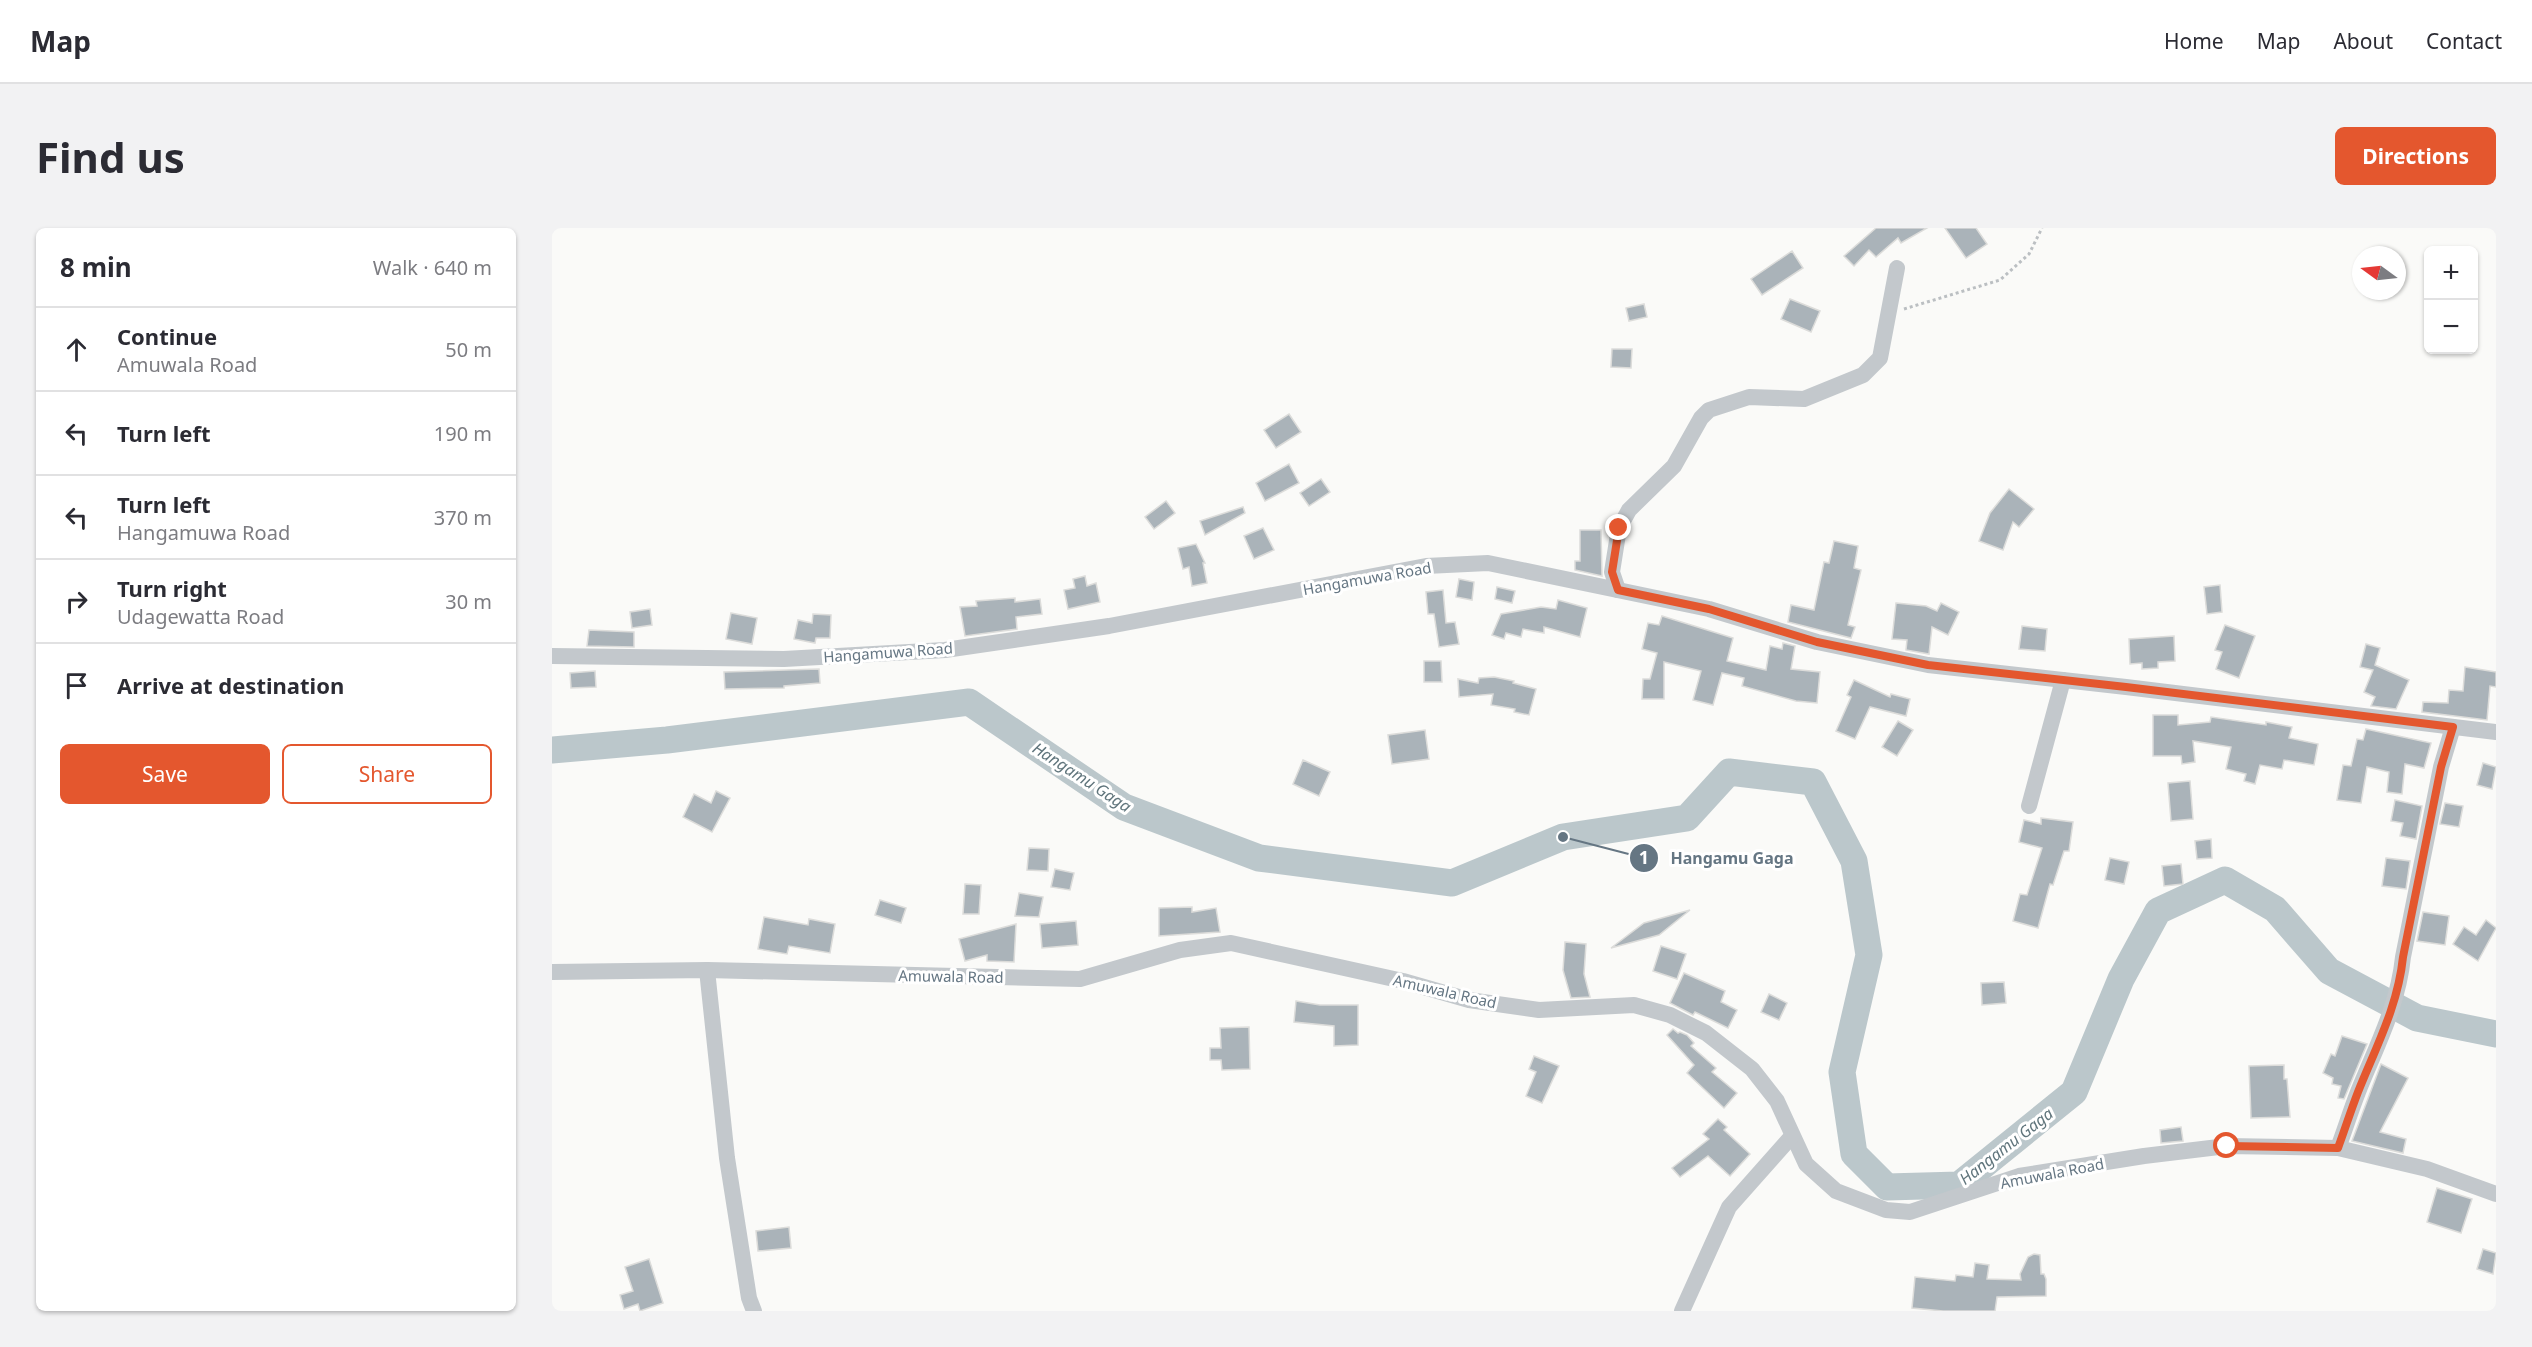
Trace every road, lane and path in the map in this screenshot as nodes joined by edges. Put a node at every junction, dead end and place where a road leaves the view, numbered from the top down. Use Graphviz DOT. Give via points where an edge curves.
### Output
graph roads {
  1 [pos="2042,228"];
  2 [pos="1897,268"];
  3 [pos="1889,317"];
  4 [pos="1618,590"];
  5 [pos="552,656"];
  6 [pos="2063,680"];
  7 [pos="2453,727"];
  8 [pos="2496,732"];
  9 [pos="2029,806"];
  10 [pos="706,970"];
  11 [pos="552,972"];
  12 [pos="1792,1136"];
  13 [pos="2338,1148"];
  14 [pos="2496,1194"];
  15 [pos="754,1311"];
  16 [pos="1682,1311"];
  1 -- 3 [label="path" via="2029,254 2001,280 1900,310"];
  2 -- 3 [label="street"];
  3 -- 4 [label="street" via="1880,358 1863,375 1804,399 1749,397 1709,410 1701,418 1674,466 1629,510 1619,528 1612,572"];
  4 -- 5 [label="street, Hangamuwa Road" via="1488,563 1426,566 1109,626 945,650 784,659"];
  4 -- 6 [label="street, Hangamuwa Road" via="1709,609 1817,642 1928,665"];
  6 -- 7 [label="street, Hangamuwa Road"];
  6 -- 9 [label="street"];
  7 -- 8 [label="street, Hangamuwa Road"];
  7 -- 13 [label="street" via="2441,767 2400,986"];
  10 -- 11 [label="street, Amuwala Road"];
  10 -- 12 [label="street, Amuwala Road" via="1080,979 1180,950 1231,943 1403,981 1469,1000 1539,1010 1634,1005 1670,1015 1706,1033 1752,1069 1777,1101"];
  10 -- 15 [label="street" via="727,1158"];
  12 -- 13 [label="street, Amuwala Road" via="1806,1164 1836,1191 1886,1210 1910,1212 2019,1176 2144,1156 2227,1146"];
  12 -- 16 [label="street" via="1729,1207"];
  13 -- 14 [label="street, Amuwala Road" via="2427,1169"];
}
